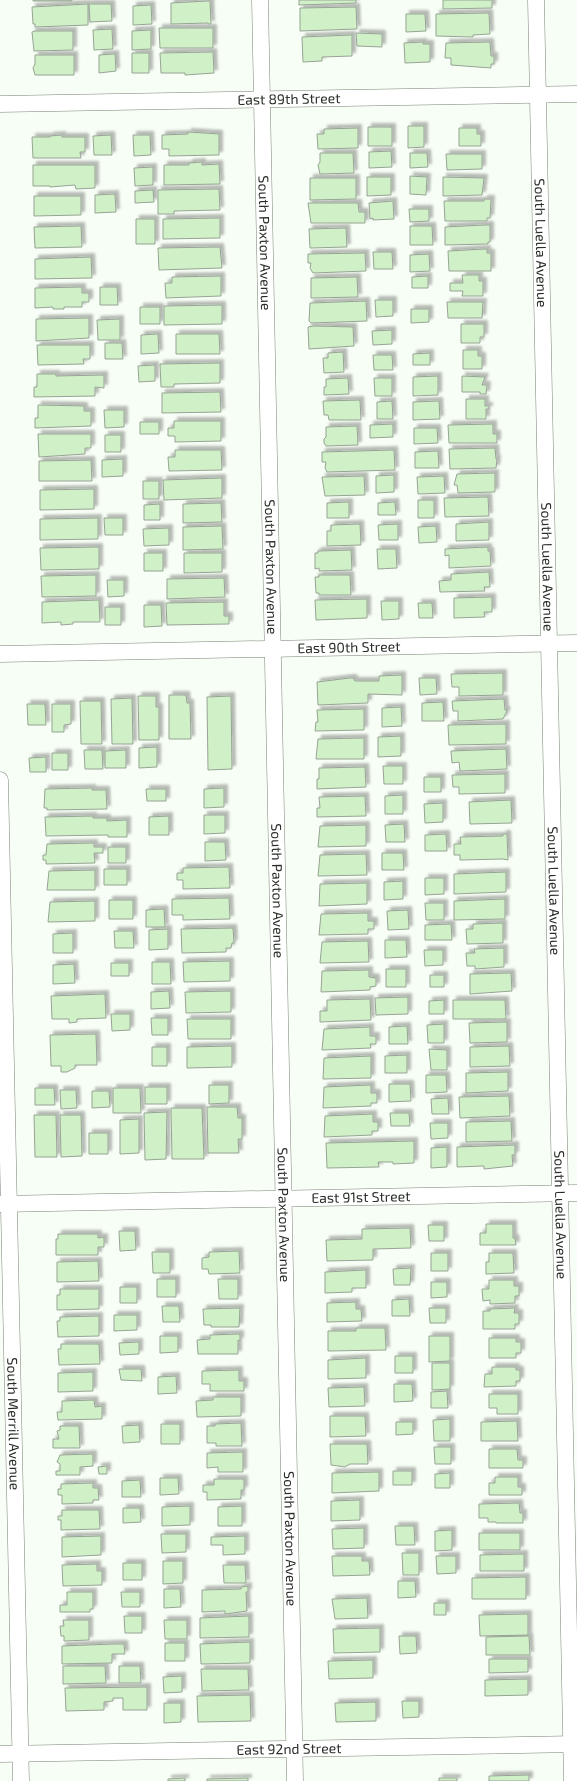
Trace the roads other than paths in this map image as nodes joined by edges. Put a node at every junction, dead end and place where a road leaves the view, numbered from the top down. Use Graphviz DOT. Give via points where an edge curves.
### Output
graph roads {
  1 [pos="260,0"];
  2 [pos="536,0"];
  3 [pos="538,94"];
  4 [pos="577,94"];
  5 [pos="262,100"];
  6 [pos="0,104"];
  7 [pos="577,643"];
  8 [pos="549,644"];
  9 [pos="273,649"];
  10 [pos="0,654"];
  11 [pos="0,780"];
  12 [pos="577,1193"];
  13 [pos="560,1194"];
  14 [pos="284,1199"];
  15 [pos="4,1204"];
  16 [pos="574,1744"];
  17 [pos="294,1749"];
  18 [pos="0,1754"];
  19 [pos="20,1754"];
  20 [pos="21,1781"];
  21 [pos="295,1781"];
  22 [pos="572,1781"];
  1 -- 5 [label="street, South Paxton Avenue"];
  2 -- 3 [label="street, South Luella Avenue"];
  3 -- 4 [label="street, East 89th Street"];
  3 -- 5 [label="street, East 89th Street"];
  3 -- 8 [label="street, South Luella Avenue"];
  5 -- 6 [label="street, East 89th Street"];
  5 -- 9 [label="street, South Paxton Avenue"];
  7 -- 8 [label="street, East 90th Street"];
  8 -- 9 [label="street, East 90th Street"];
  8 -- 13 [label="street, South Luella Avenue"];
  9 -- 10 [label="street, East 90th Street"];
  9 -- 14 [label="street, South Paxton Avenue"];
  11 -- 15 [label="street, South Merrill Avenue"];
  12 -- 13 [label="street, East 91st Street"];
  13 -- 14 [label="street, East 91st Street"];
  13 -- 16 [label="street, South Luella Avenue"];
  14 -- 15 [label="street, East 91st Street"];
  14 -- 17 [label="street, South Paxton Avenue"];
  15 -- 19 [label="street, South Merrill Avenue"];
  16 -- 17 [label="street, East 92nd Street"];
  16 -- 22 [label="street, South Luella Avenue"];
  17 -- 19 [label="street, East 92nd Street"];
  17 -- 21 [label="street, South Paxton Avenue"];
  18 -- 19 [label="street, East 92nd Street"];
  19 -- 20 [label="street, South Merrill Avenue"];
}
